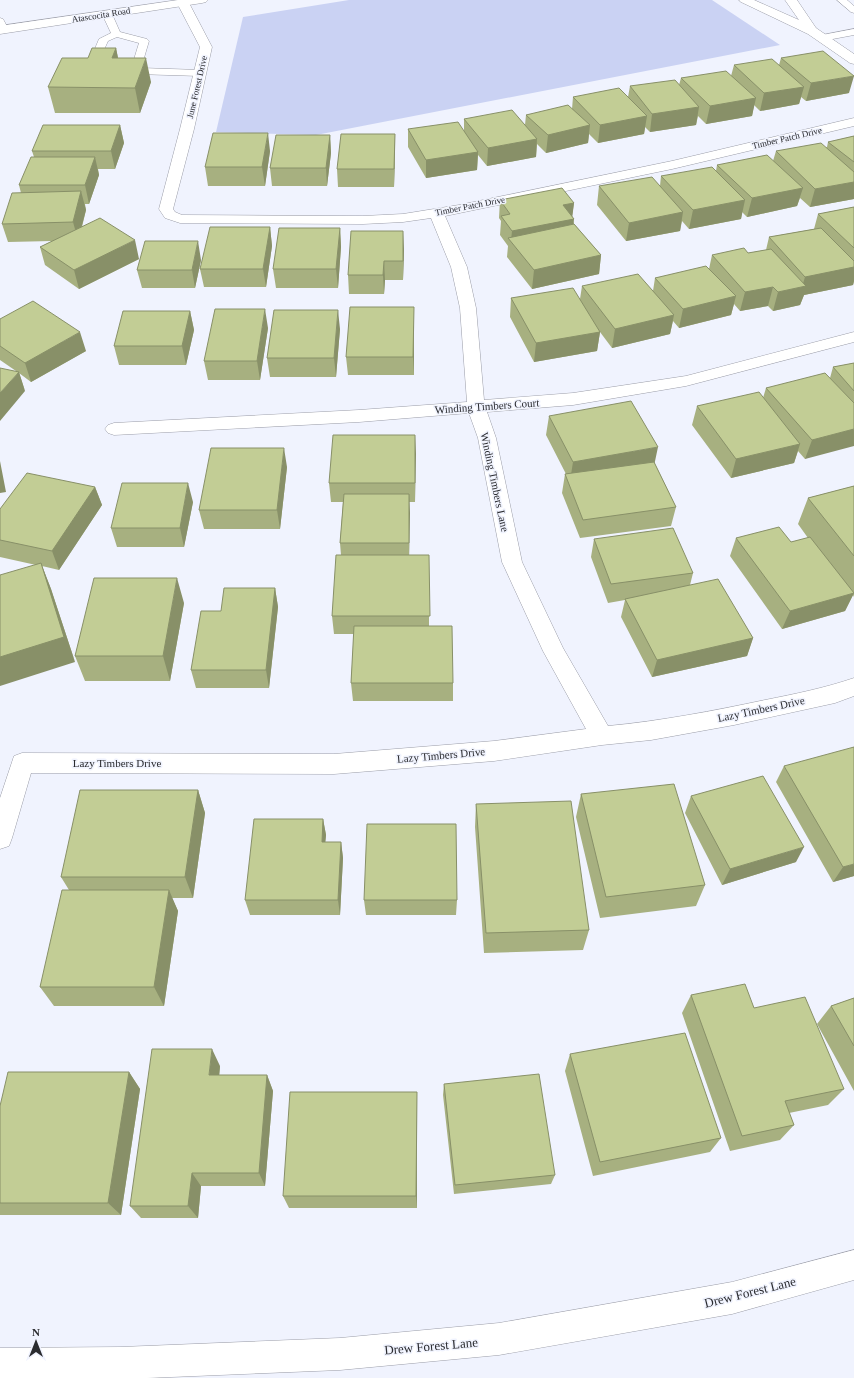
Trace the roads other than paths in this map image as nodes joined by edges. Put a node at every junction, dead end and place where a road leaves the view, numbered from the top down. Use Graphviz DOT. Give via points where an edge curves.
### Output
graph roads {
  1 [pos="198,0"];
  2 [pos="202,0"];
  3 [pos="745,0"];
  4 [pos="790,0"];
  5 [pos="841,0"];
  6 [pos="183,3"];
  7 [pos="854,10"];
  8 [pos="107,14"];
  9 [pos="1,27"];
  10 [pos="854,32"];
  11 [pos="116,34"];
  12 [pos="817,34"];
  13 [pos="854,60"];
  14 [pos="135,71"];
  15 [pos="200,73"];
  16 [pos="97,75"];
  17 [pos="120,75"];
  18 [pos="854,122"];
  19 [pos="187,129"];
  20 [pos="436,213"];
  21 [pos="854,337"];
  22 [pos="476,406"];
  23 [pos="114,430"];
  24 [pos="854,687"];
  25 [pos="602,736"];
  26 [pos="0,838"];
  27 [pos="854,1265"];
  28 [pos="0,1364"];
  1 -- 2 [label="street, Atascocita Road"];
  1 -- 6 [label="street, Atascocita Road"];
  3 -- 12 [label="street"];
  4 -- 12 [label="street"];
  5 -- 7 [label="lane"];
  6 -- 8 [label="street, Atascocita Road"];
  6 -- 15 [label="street, June Forest Drive" via="206,47"];
  8 -- 9 [label="street, Atascocita Road"];
  8 -- 11 [label="lane"];
  10 -- 12 [label="lane"];
  11 -- 14 [label="lane" via="144,42"];
  11 -- 16 [label="lane" via="104,39 91,72"];
  12 -- 13 [label="street"];
  14 -- 15 [label="lane"];
  14 -- 17 [label="lane"];
  15 -- 19 [label="street, June Forest Drive"];
  18 -- 20 [label="street, Timber Patch Drive" via="672,165"];
  19 -- 20 [label="street, Timber Patch Drive" via="166,209 170,216 180,219 363,220"];
  20 -- 22 [label="street, Winding Timbers Lane" via="459,267 468,308"];
  21 -- 22 [label="street, Winding Timbers Court" via="686,381 573,399"];
  22 -- 23 [label="street, Winding Timbers Court" via="344,417"];
  22 -- 25 [label="street, Winding Timbers Lane" via="486,438 512,562 554,650"];
  24 -- 25 [label="street, Lazy Timbers Drive" via="835,694 734,716 651,731"];
  25 -- 26 [label="street, Lazy Timbers Drive" via="494,751 334,764 22,763"];
  27 -- 28 [label="street, Drew Forest Lane" via="732,1298 499,1339 340,1354 121,1363"];
}
